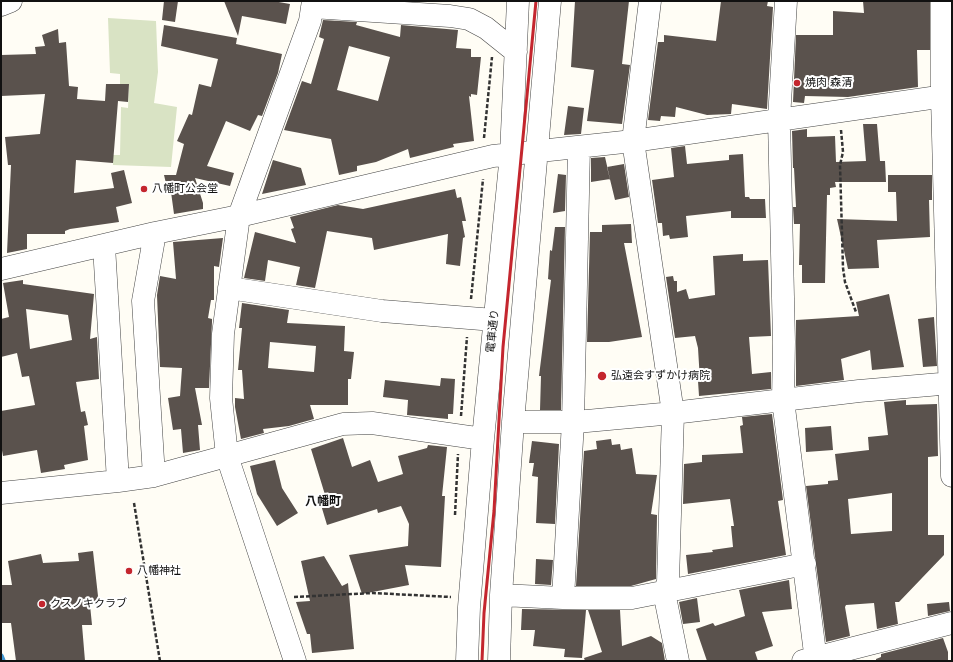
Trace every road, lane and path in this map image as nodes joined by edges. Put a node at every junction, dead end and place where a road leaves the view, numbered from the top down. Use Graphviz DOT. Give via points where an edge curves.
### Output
graph roads {
  1 [pos="11,1"];
  2 [pos="518,1"];
  3 [pos="550,1"];
  4 [pos="650,1"];
  5 [pos="786,1"];
  6 [pos="942,1"];
  7 [pos="312,4"];
  8 [pos="1,5"];
  9 [pos="516,52"];
  10 [pos="492,56"];
  11 [pos="947,96"];
  12 [pos="839,111"];
  13 [pos="779,119"];
  14 [pos="484,141"];
  15 [pos="633,141"];
  16 [pos="579,147"];
  17 [pos="535,152"];
  18 [pos="511,154"];
  19 [pos="484,174"];
  20 [pos="239,216"];
  21 [pos="155,233"];
  22 [pos="104,246"];
  23 [pos="1,268"];
  24 [pos="229,288"];
  25 [pos="470,305"];
  26 [pos="856,312"];
  27 [pos="494,320"];
  28 [pos="468,329"];
  29 [pos="951,383"];
  30 [pos="783,400"];
  31 [pos="673,413"];
  32 [pos="460,418"];
  33 [pos="513,422"];
  34 [pos="573,422"];
  35 [pos="483,439"];
  36 [pos="227,456"];
  37 [pos="154,476"];
  38 [pos="952,476"];
  39 [pos="118,481"];
  40 [pos="1,493"];
  41 [pos="134,503"];
  42 [pos="805,564"];
  43 [pos="664,592"];
  44 [pos="501,595"];
  45 [pos="451,597"];
  46 [pos="289,598"];
  47 [pos="563,598"];
  48 [pos="952,623"];
  49 [pos="812,660"];
  50 [pos="160,661"];
  51 [pos="295,661"];
  52 [pos="467,661"];
  53 [pos="499,661"];
  54 [pos="678,661"];
  1 -- 8 [label="street"];
  2 -- 9 [label="street, 電車通り"];
  3 -- 17 [label="street"];
  4 -- 15 [label="street"];
  5 -- 13 [label="street"];
  6 -- 11 [label="street"];
  7 -- 9 [label="street" via="469,19 486,28"];
  7 -- 20 [label="street" via="310,22"];
  9 -- 18 [label="street, 電車通り"];
  10 -- 14 [label="path"];
  11 -- 12 [label="street"];
  11 -- 29 [label="street"];
  12 -- 13 [label="street"];
  12 -- 26 [label="path" via="843,152 840,165 843,274"];
  13 -- 15 [label="street"];
  13 -- 30 [label="street"];
  15 -- 16 [label="street"];
  15 -- 31 [label="street"];
  16 -- 17 [label="street"];
  16 -- 34 [label="street"];
  17 -- 18 [label="street"];
  17 -- 33 [label="street"];
  18 -- 20 [label="street" via="492,156"];
  18 -- 27 [label="street, 電車通り"];
  19 -- 25 [label="path"];
  20 -- 21 [label="street"];
  20 -- 24 [label="street"];
  21 -- 22 [label="street"];
  21 -- 37 [label="street" via="143,301"];
  22 -- 23 [label="street"];
  22 -- 39 [label="street"];
  24 -- 27 [label="street" via="374,310"];
  24 -- 36 [label="street" via="223,334 221,398"];
  27 -- 35 [label="street, 電車通り"];
  28 -- 32 [label="path"];
  29 -- 30 [label="street"];
  29 -- 38 [label="street"];
  30 -- 31 [label="street"];
  30 -- 42 [label="street"];
  31 -- 34 [label="street"];
  31 -- 43 [label="street" via="668,582"];
  33 -- 34 [label="street"];
  33 -- 44 [label="street"];
  34 -- 47 [label="street"];
  35 -- 36 [label="street" via="372,423 344,424"];
  35 -- 52 [label="street, 電車通り"];
  36 -- 37 [label="street"];
  36 -- 51 [label="street"];
  37 -- 39 [label="street"];
  39 -- 40 [label="street"];
  41 -- 50 [label="path"];
  42 -- 43 [label="street"];
  42 -- 49 [label="street"];
  43 -- 47 [label="street" via="632,598"];
  43 -- 54 [label="street"];
  44 -- 47 [label="street"];
  44 -- 53 [label="street"];
  45 -- 46 [label="path" via="373,593"];
  48 -- 49 [label="street"];
}
